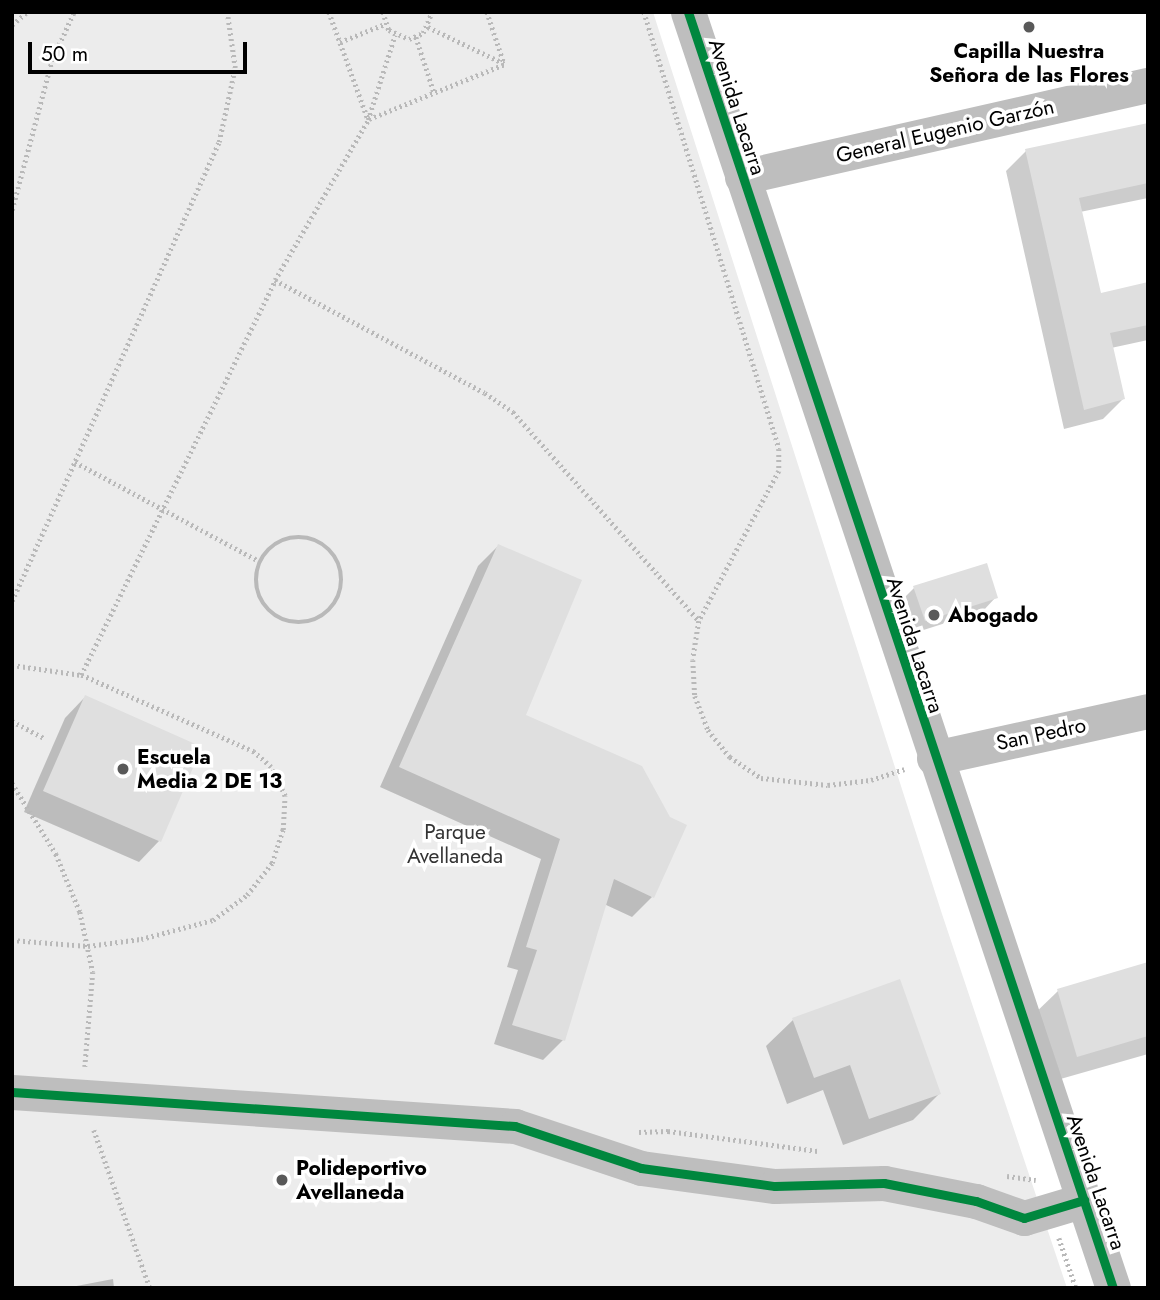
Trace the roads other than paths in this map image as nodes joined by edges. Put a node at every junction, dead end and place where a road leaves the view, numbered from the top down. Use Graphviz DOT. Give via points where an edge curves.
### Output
graph roads {
  1 [pos="688,12"];
  2 [pos="1148,85"];
  3 [pos="742,177"];
  4 [pos="1148,711"];
  5 [pos="934,758"];
  6 [pos="12,1092"];
  7 [pos="1084,1200"];
  8 [pos="1113,1288"];
  1 -- 3 [label="street, Avenida Lacarra"];
  2 -- 3 [label="street, General Eugenio Garzón"];
  3 -- 5 [label="street, Avenida Lacarra"];
  4 -- 5 [label="street, San Pedro"];
  5 -- 7 [label="street, Avenida Lacarra"];
  6 -- 7 [label="street" via="515,1126 641,1168 775,1186 884,1183 976,1201 1024,1218"];
  7 -- 8 [label="street, Avenida Lacarra"];
}
